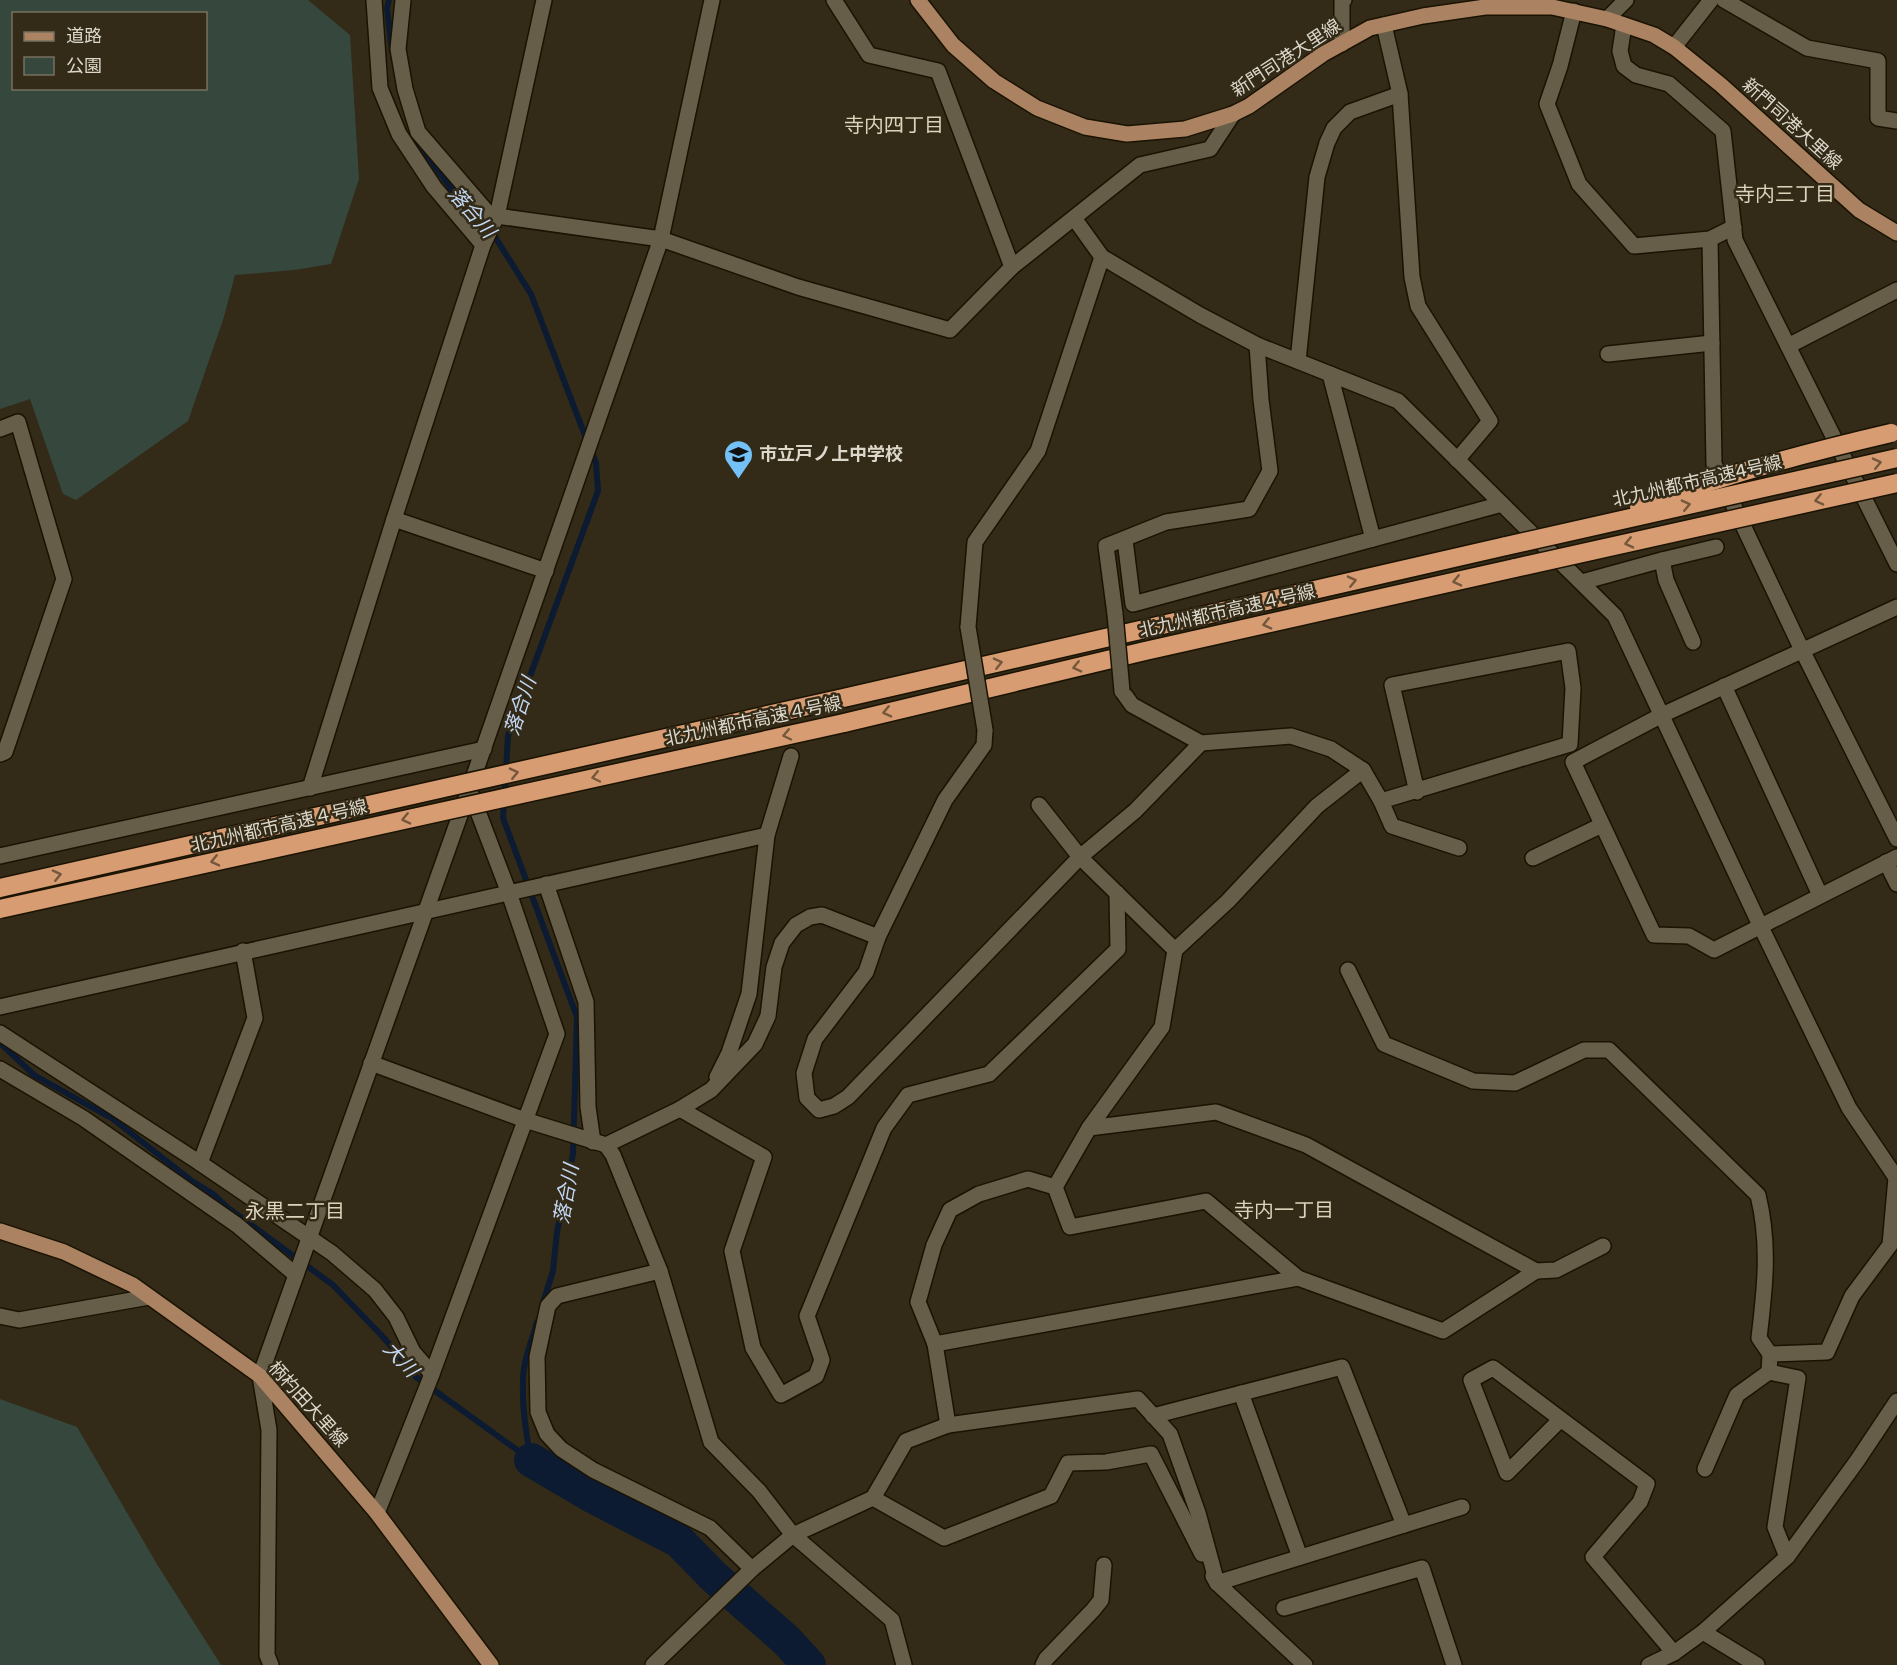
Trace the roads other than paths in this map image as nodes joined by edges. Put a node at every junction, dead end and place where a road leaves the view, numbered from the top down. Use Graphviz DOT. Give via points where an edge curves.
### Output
graph roads {
  1 [pos="374,0"];
  2 [pos="403,0"];
  3 [pos="544,0"];
  4 [pos="712,0"];
  5 [pos="834,0"];
  6 [pos="918,0"];
  7 [pos="1344,0"];
  8 [pos="1607,0"];
  9 [pos="1626,0"];
  10 [pos="1711,0"];
  11 [pos="1724,0"];
  12 [pos="1574,11"];
  13 [pos="1606,19"];
  14 [pos="1384,25"];
  15 [pos="1624,25"];
  16 [pos="1342,44"];
  17 [pos="1674,47"];
  18 [pos="1400,94"];
  19 [pos="1233,114"];
  20 [pos="1897,121"];
  21 [pos="497,216"];
  22 [pos="1074,218"];
  23 [pos="1734,227"];
  24 [pos="1897,233"];
  25 [pos="662,239"];
  26 [pos="1710,239"];
  27 [pos="483,245"];
  28 [pos="1102,257"];
  29 [pos="1012,267"];
  30 [pos="1897,290"];
  31 [pos="1712,343"];
  32 [pos="1257,345"];
  33 [pos="1788,346"];
  34 [pos="1608,354"];
  35 [pos="1298,361"];
  36 [pos="1330,374"];
  37 [pos="0,429"];
  38 [pos="1894,433"];
  39 [pos="1897,458"];
  40 [pos="1457,460"];
  41 [pos="1897,483"];
  42 [pos="1502,504"];
  43 [pos="394,519"];
  44 [pos="1582,529"];
  45 [pos="1373,539"];
  46 [pos="1125,540"];
  47 [pos="1506,546"];
  48 [pos="1716,547"];
  49 [pos="1662,560"];
  50 [pos="1897,564"];
  51 [pos="546,571"];
  52 [pos="1582,582"];
  53 [pos="1897,607"];
  54 [pos="1693,642"];
  55 [pos="1802,650"];
  56 [pos="1724,686"];
  57 [pos="1662,715"];
  58 [pos="1201,743"];
  59 [pos="484,749"];
  60 [pos="0,753"];
  61 [pos="791,756"];
  62 [pos="1363,770"];
  63 [pos="310,788"];
  64 [pos="469,790"];
  65 [pos="1417,792"];
  66 [pos="1382,801"];
  67 [pos="1039,805"];
  68 [pos="1602,825"];
  69 [pos="766,835"];
  70 [pos="1897,838"];
  71 [pos="1459,848"];
  72 [pos="0,856"];
  73 [pos="1080,857"];
  74 [pos="1533,858"];
  75 [pos="1892,860"];
  76 [pos="546,884"];
  77 [pos="1897,884"];
  78 [pos="0,888"];
  79 [pos="510,893"];
  80 [pos="1117,893"];
  81 [pos="1820,895"];
  82 [pos="0,909"];
  83 [pos="424,913"];
  84 [pos="1760,925"];
  85 [pos="878,937"];
  86 [pos="1175,950"];
  87 [pos="243,951"];
  88 [pos="1348,970"];
  89 [pos="0,1007"];
  90 [pos="0,1033"];
  91 [pos="371,1063"];
  92 [pos="0,1069"];
  93 [pos="711,1090"];
  94 [pos="680,1109"];
  95 [pos="525,1120"];
  96 [pos="1089,1128"];
  97 [pos="599,1143"];
  98 [pos="200,1163"];
  99 [pos="1896,1179"];
  100 [pos="1055,1187"];
  101 [pos="0,1231"];
  102 [pos="308,1241"];
  103 [pos="1603,1246"];
  104 [pos="660,1271"];
  105 [pos="1536,1271"];
  106 [pos="297,1272"];
  107 [pos="1298,1278"];
  108 [pos="149,1297"];
  109 [pos="0,1316"];
  110 [pos="934,1344"];
  111 [pos="1770,1354"];
  112 [pos="1768,1372"];
  113 [pos="432,1374"];
  114 [pos="260,1376"];
  115 [pos="1241,1393"];
  116 [pos="1896,1407"];
  117 [pos="1153,1416"];
  118 [pos="1561,1419"];
  119 [pos="948,1425"];
  120 [pos="1705,1469"];
  121 [pos="873,1498"];
  122 [pos="1462,1507"];
  123 [pos="377,1513"];
  124 [pos="1404,1525"];
  125 [pos="794,1535"];
  126 [pos="1300,1557"];
  127 [pos="1787,1557"];
  128 [pos="1104,1565"];
  129 [pos="752,1569"];
  130 [pos="1217,1583"];
  131 [pos="1284,1608"];
  132 [pos="1703,1632"];
  133 [pos="1674,1653"];
  134 [pos="270,1665"];
  135 [pos="491,1665"];
  136 [pos="653,1665"];
  137 [pos="904,1665"];
  138 [pos="1042,1665"];
  139 [pos="1305,1665"];
  140 [pos="1454,1665"];
  141 [pos="1648,1665"];
  142 [pos="1757,1665"];
  1 -- 27 [label="street" via="380,88 399,134 434,187"];
  2 -- 21 [label="street" via="398,49 418,132 487,212"];
  3 -- 21 [label="street"];
  4 -- 25 [label="street"];
  5 -- 29 [label="street" via="868,55 938,71"];
  6 -- 19 [label="main road, 新門司港大里線" via="953,45 994,81 1037,108 1085,128 1127,134 1185,129"];
  7 -- 16 [label="street"];
  8 -- 13 [label="street"];
  9 -- 13 [label="street"];
  10 -- 17 [label="street"];
  11 -- 20 [label="street" via="1807,48 1878,61 1878,118"];
  12 -- 13 [label="main road, 新門司港大里線"];
  12 -- 14 [label="main road, 新門司港大里線" via="1552,7 1485,7"];
  12 -- 26 [label="street" via="1547,104 1579,184 1634,246"];
  13 -- 15 [label="main road, 新門司港大里線"];
  14 -- 16 [label="main road, 新門司港大里線" via="1370,28"];
  14 -- 18 [label="street"];
  15 -- 17 [label="main road, 新門司港大里線"];
  15 -- 23 [label="street" via="1620,51 1624,66 1636,75 1669,84 1723,131"];
  16 -- 19 [label="main road, 新門司港大里線"];
  17 -- 24 [label="main road, 新門司港大里線" via="1859,210"];
  18 -- 35 [label="street" via="1350,112 1327,142 1317,177"];
  18 -- 40 [label="street" via="1412,277 1418,306 1490,421"];
  19 -- 22 [label="street" via="1210,149 1140,165"];
  21 -- 25 [label="street"];
  21 -- 27 [label="street"];
  22 -- 28 [label="street"];
  22 -- 29 [label="street"];
  23 -- 26 [label="street"];
  23 -- 33 [label="street" via="1735,240"];
  25 -- 29 [label="street" via="798,287 950,330"];
  25 -- 51 [label="street"];
  26 -- 31 [label="street"];
  27 -- 43 [label="street"];
  28 -- 32 [label="street"];
  28 -- 85 [label="street, bridge" via="1038,451 975,542 968,627 985,730 984,745 945,800"];
  30 -- 33 [label="street"];
  31 -- 34 [label="street"];
  31 -- 55 [label="street" via="1714,464"];
  32 -- 35 [label="street"];
  32 -- 46 [label="street" via="1270,471 1249,509 1166,522"];
  33 -- 50 [label="street"];
  35 -- 36 [label="street"];
  36 -- 40 [label="street" via="1398,400"];
  36 -- 45 [label="street"];
  37 -- 60 [label="street" via="18,422 64,579 20,713 5,752"];
  38 -- 44 [label="highway, bridge" via="1789,457 1703,483"];
  44 -- 39 [label="highway, 北九州都市高速4号線, one-way, bridge"];
  40 -- 42 [label="street"];
  41 -- 82 [label="highway, 北九州都市高速４号線, one-way, bridge" via="1145,651 844,723"];
  42 -- 45 [label="street"];
  42 -- 52 [label="street"];
  43 -- 51 [label="street"];
  43 -- 63 [label="street"];
  44 -- 47 [label="highway, 北九州都市高速4号線, bridge"];
  45 -- 46 [label="street" via="1133,604"];
  46 -- 58 [label="street, bridge" via="1106,546 1122,691 1132,705"];
  78 -- 47 [label="highway, 北九州都市高速４号線, one-way, bridge"];
  48 -- 49 [label="street"];
  49 -- 52 [label="street"];
  49 -- 54 [label="street" via="1666,580"];
  51 -- 59 [label="street"];
  52 -- 57 [label="street" via="1616,616"];
  53 -- 55 [label="street"];
  55 -- 56 [label="street"];
  55 -- 70 [label="street"];
  56 -- 57 [label="street"];
  56 -- 81 [label="street"];
  57 -- 68 [label="street" via="1573,762"];
  57 -- 84 [label="street"];
  58 -- 62 [label="street" via="1291,736 1331,748"];
  58 -- 73 [label="street" via="1135,811"];
  59 -- 63 [label="street"];
  59 -- 64 [label="street"];
  61 -- 69 [label="street"];
  62 -- 66 [label="street"];
  62 -- 86 [label="street" via="1317,806 1228,901"];
  63 -- 72 [label="street"];
  64 -- 79 [label="street"];
  64 -- 83 [label="street"];
  65 -- 65 [label="street" via="1570,744 1573,688 1568,651 1392,685"];
  65 -- 66 [label="street"];
  66 -- 71 [label="street" via="1392,826"];
  67 -- 73 [label="street"];
  68 -- 74 [label="street"];
  68 -- 84 [label="street" via="1654,935 1689,936 1713,950"];
  69 -- 76 [label="street"];
  69 -- 93 [label="street" via="749,994 729,1053"];
  73 -- 80 [label="street"];
  73 -- 85 [label="street" via="848,1096 819,1110 807,1098 804,1073 815,1039 866,972"];
  75 -- 77 [label="street"];
  75 -- 81 [label="street"];
  76 -- 79 [label="street"];
  76 -- 97 [label="street" via="586,1002 588,1107"];
  79 -- 83 [label="street"];
  79 -- 95 [label="street" via="557,1034"];
  80 -- 86 [label="street"];
  80 -- 94 [label="street" via="1118,949 988,1074 908,1095 884,1128 807,1316 822,1360 816,1376 781,1395 753,1348 732,1251 764,1157"];
  81 -- 84 [label="street"];
  83 -- 87 [label="street"];
  83 -- 91 [label="street"];
  84 -- 99 [label="street" via="1849,1108"];
  85 -- 93 [label="street" via="822,915 795,925 776,959 768,1016 755,1044"];
  86 -- 96 [label="street" via="1162,1027"];
  87 -- 89 [label="street"];
  87 -- 98 [label="street" via="255,1018"];
  88 -- 111 [label="street" via="1384,1044 1473,1081 1515,1083 1584,1050 1609,1050 1758,1195 1765,1221 1766,1283 1759,1338"];
  90 -- 98 [label="street"];
  91 -- 95 [label="street"];
  91 -- 102 [label="street"];
  92 -- 106 [label="street" via="93,1124"];
  93 -- 94 [label="street"];
  94 -- 97 [label="street"];
  95 -- 97 [label="street"];
  95 -- 113 [label="street"];
  96 -- 100 [label="street"];
  96 -- 105 [label="street" via="1216,1112 1306,1145"];
  97 -- 104 [label="street" via="612,1155"];
  98 -- 102 [label="street"];
  99 -- 111 [label="street" via="1890,1245 1852,1296 1827,1353"];
  100 -- 107 [label="street" via="1070,1227 1206,1201"];
  100 -- 110 [label="street" via="1028,1179 979,1194 950,1210 934,1245 918,1302"];
  101 -- 108 [label="main road, 柄杓田大里線" via="64,1252 133,1285"];
  102 -- 106 [label="street"];
  102 -- 113 [label="street" via="332,1253 375,1290 396,1317 413,1352"];
  103 -- 105 [label="street" via="1556,1270"];
  104 -- 125 [label="street" via="711,1442 759,1491"];
  104 -- 129 [label="street" via="556,1296 548,1306 537,1358 538,1412 547,1434 561,1449 593,1470 710,1528"];
  105 -- 107 [label="street" via="1443,1331"];
  106 -- 114 [label="street"];
  107 -- 110 [label="street"];
  108 -- 109 [label="street" via="19,1320"];
  108 -- 114 [label="main road, 柄杓田大里線"];
  110 -- 119 [label="street"];
  111 -- 112 [label="street"];
  112 -- 120 [label="street" via="1737,1395"];
  112 -- 127 [label="street" via="1798,1378 1774,1527"];
  113 -- 123 [label="street"];
  114 -- 123 [label="main road, 柄杓田大里線"];
  114 -- 134 [label="street" via="269,1430"];
  115 -- 117 [label="street"];
  115 -- 124 [label="street" via="1342,1366"];
  115 -- 126 [label="street"];
  116 -- 127 [label="street"];
  117 -- 119 [label="street" via="1138,1398"];
  117 -- 130 [label="street" via="1170,1434"];
  118 -- 118 [label="street" via="1493,1368 1471,1380 1507,1473"];
  118 -- 133 [label="street" via="1647,1484 1640,1502 1593,1557"];
  119 -- 121 [label="street" via="906,1441"];
  121 -- 125 [label="street"];
  121 -- 130 [label="street" via="944,1538 1051,1496 1068,1462 1106,1462 1151,1454"];
  122 -- 124 [label="street"];
  123 -- 135 [label="main road, 柄杓田大里線"];
  124 -- 126 [label="street"];
  125 -- 129 [label="street"];
  125 -- 137 [label="street" via="892,1620"];
  126 -- 130 [label="street"];
  127 -- 132 [label="street"];
  128 -- 138 [label="street" via="1101,1600"];
  129 -- 136 [label="street"];
  130 -- 139 [label="street"];
  131 -- 140 [label="street" via="1422,1568"];
  132 -- 133 [label="street"];
  132 -- 142 [label="street"];
  133 -- 141 [label="street"];
}
